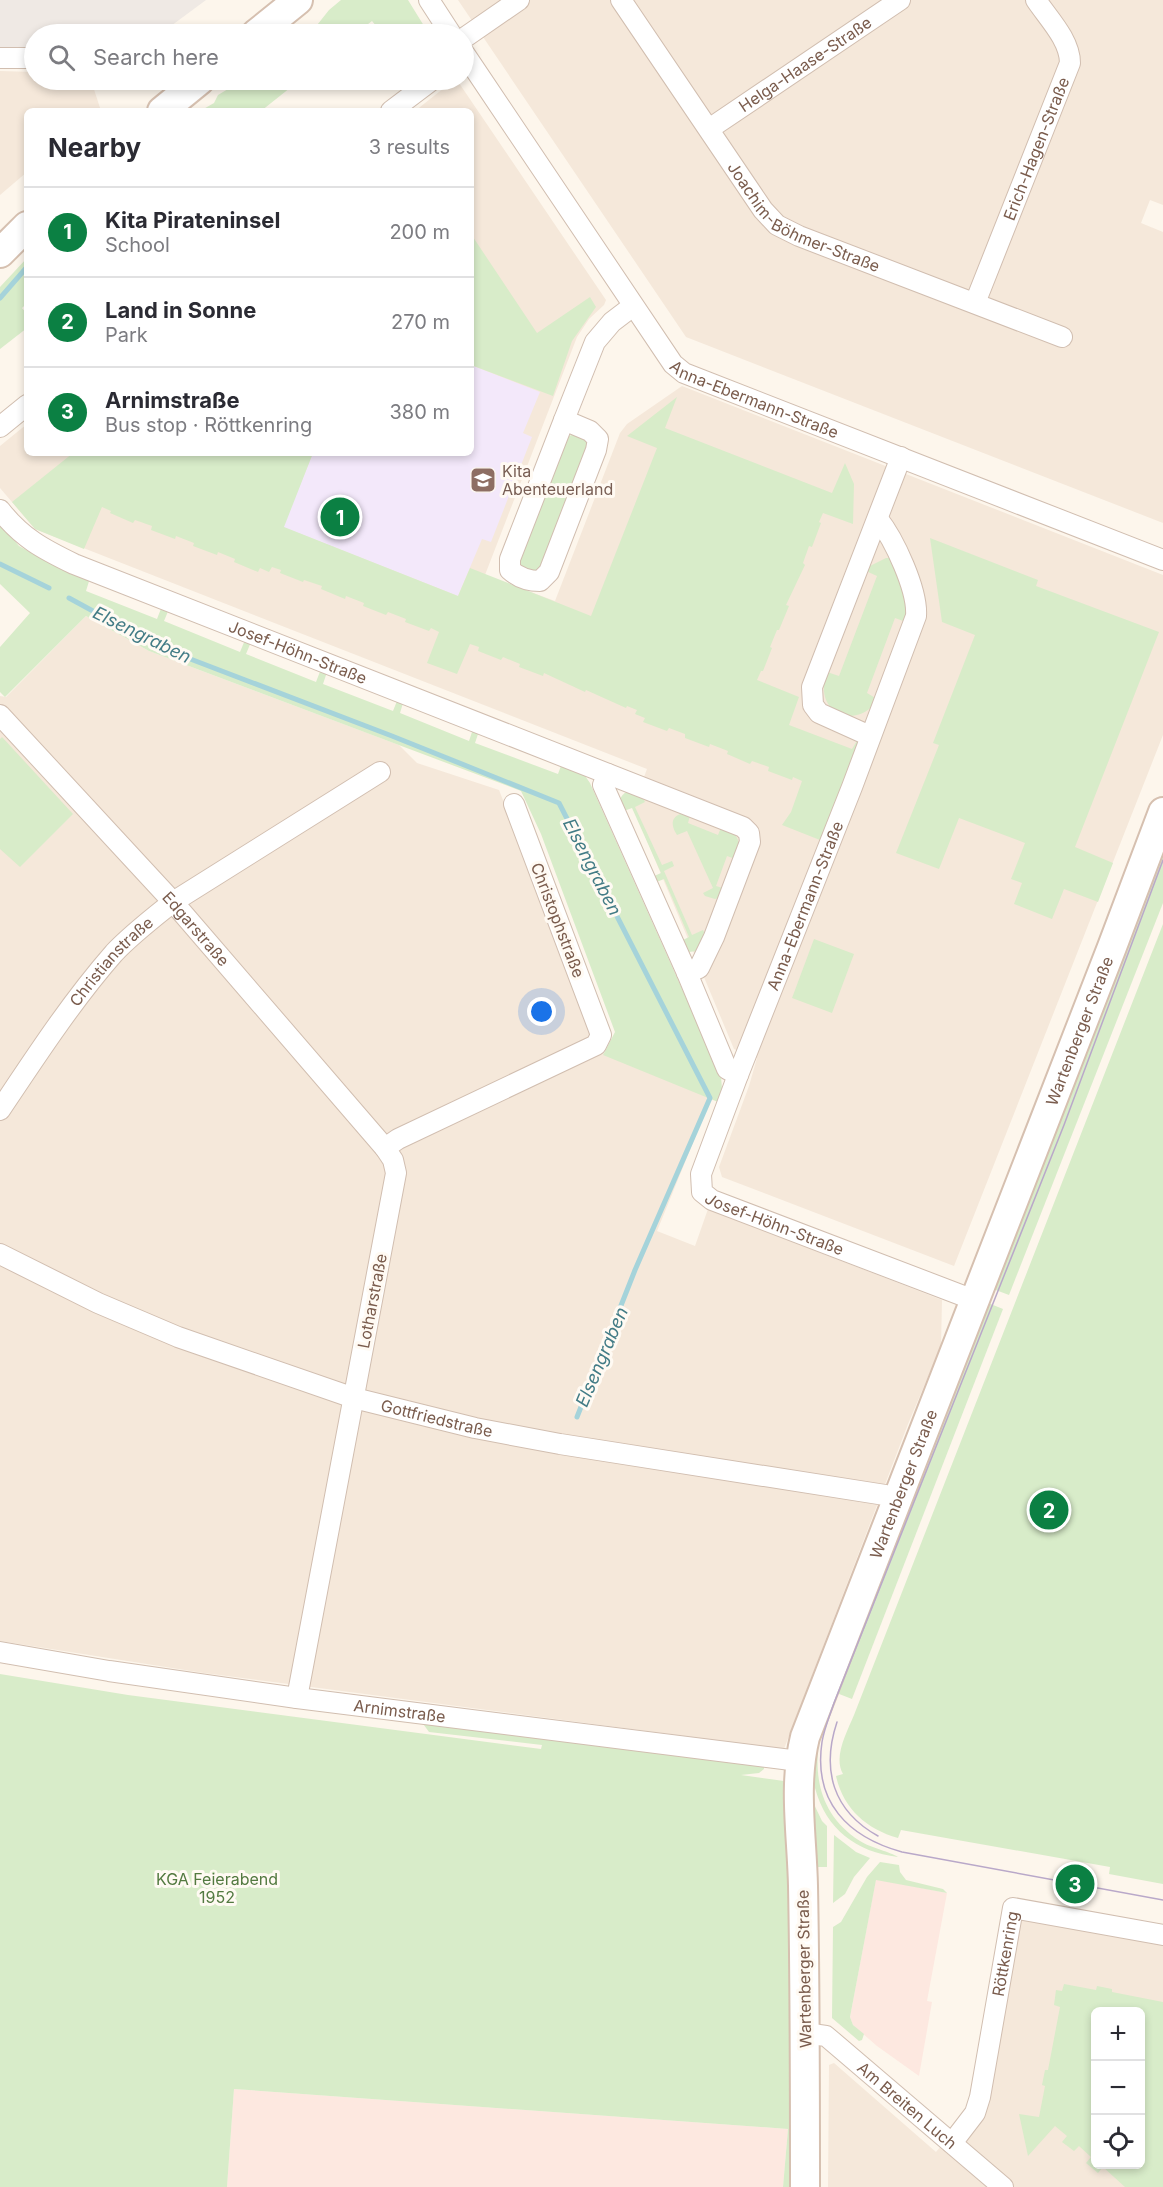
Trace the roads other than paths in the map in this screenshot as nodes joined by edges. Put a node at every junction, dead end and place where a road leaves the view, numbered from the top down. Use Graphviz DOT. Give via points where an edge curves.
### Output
graph roads {
  1 [pos="298,0"];
  2 [pos="429,0"];
  3 [pos="519,0"];
  4 [pos="621,0"];
  5 [pos="900,0"];
  6 [pos="1036,0"];
  7 [pos="268,24"];
  8 [pos="445,24"];
  9 [pos="474,31"];
  10 [pos="0,58"];
  11 [pos="24,58"];
  12 [pos="474,69"];
  13 [pos="182,90"];
  14 [pos="419,90"];
  15 [pos="165,108"];
  16 [pos="395,108"];
  17 [pos="709,129"];
  18 [pos="24,229"];
  19 [pos="0,253"];
  20 [pos="975,303"];
  21 [pos="633,306"];
  22 [pos="1062,337"];
  23 [pos="24,408"];
  24 [pos="564,420"];
  25 [pos="0,428"];
  26 [pos="902,457"];
  27 [pos="0,510"];
  28 [pos="878,519"];
  29 [pos="1163,560"];
  30 [pos="0,716"];
  31 [pos="870,736"];
  32 [pos="380,772"];
  33 [pos="608,774"];
  34 [pos="514,804"];
  35 [pos="1163,812"];
  36 [pos="173,902"];
  37 [pos="687,973"];
  38 [pos="738,1075"];
  39 [pos="0,1110"];
  40 [pos="385,1148"];
  41 [pos="0,1254"];
  42 [pos="974,1300"];
  43 [pos="354,1398"];
  44 [pos="897,1499"];
  45 [pos="0,1652"];
  46 [pos="297,1698"];
  47 [pos="799,1761"];
  48 [pos="1163,1935"];
  49 [pos="805,2033"];
  50 [pos="952,2143"];
  51 [pos="805,2187"];
  52 [pos="1003,2187"];
  1 -- 7 [label="street"];
  2 -- 8 [label="street"];
  3 -- 9 [label="street"];
  4 -- 17 [label="street, Joachim-Böhmer-Straße"];
  5 -- 17 [label="street, Helga-Haase-Straße"];
  6 -- 20 [label="street, Erich-Hagen-Straße" via="1065,43 1070,63"];
  10 -- 11 [label="street"];
  12 -- 21 [label="street, Anna-Ebermann-Straße"];
  13 -- 15 [label="street"];
  14 -- 16 [label="street"];
  17 -- 20 [label="street, Joachim-Böhmer-Straße" via="777,225"];
  18 -- 19 [label="street"];
  20 -- 22 [label="street, Joachim-Böhmer-Straße"];
  21 -- 24 [label="street" via="595,342"];
  21 -- 26 [label="street, Anna-Ebermann-Straße" via="673,364 684,373"];
  23 -- 25 [label="street"];
  24 -- 24 [label="street" via="510,559 510,570 529,581 540,581 549,572 596,450 598,439 590,431"];
  26 -- 28 [label="street"];
  26 -- 29 [label="street, Anna-Ebermann-Straße"];
  27 -- 33 [label="street, Josef-Höhn-Straße" via="30,541 74,564"];
  28 -- 31 [label="street, Anna-Ebermann-Straße" via="889,533 917,604 916,616"];
  28 -- 31 [label="street" via="812,687 813,705 819,713"];
  30 -- 36 [label="street, Edgarstraße"];
  31 -- 38 [label="street, Anna-Ebermann-Straße"];
  32 -- 36 [label="street, Christianstraße"];
  33 -- 37 [label="street" via="603,785"];
  33 -- 37 [label="street, Josef-Höhn-Straße" via="743,827 749,833 750,843 714,937 699,968"];
  34 -- 40 [label="street, Christophstraße" via="601,1035 596,1045"];
  35 -- 42 [label="street, Wartenberger Straße"];
  36 -- 39 [label="street, Christianstraße" via="115,952"];
  36 -- 40 [label="street, Edgarstraße"];
  37 -- 38 [label="street" via="727,1069"];
  38 -- 42 [label="street, Josef-Höhn-Straße" via="701,1174 702,1192 712,1200"];
  40 -- 43 [label="street, Lotharstraße" via="396,1173"];
  41 -- 43 [label="street, Gottfriedstraße" via="178,1337"];
  42 -- 44 [label="street, Wartenberger Straße"];
  43 -- 44 [label="street, Gottfriedstraße" via="560,1444"];
  43 -- 46 [label="street, Lotharstraße"];
  44 -- 47 [label="street, Wartenberger Straße"];
  45 -- 46 [label="street, Arnimstraße"];
  46 -- 47 [label="street, Arnimstraße"];
  47 -- 49 [label="street, Wartenberger Straße"];
  48 -- 50 [label="street, Röttkenring" via="1013,1908 980,2097 975,2113"];
  49 -- 50 [label="street, Am Breiten Luch" via="826,2036"];
  49 -- 51 [label="street, Wartenberger Straße"];
  50 -- 52 [label="street, Am Breiten Luch"];
}
